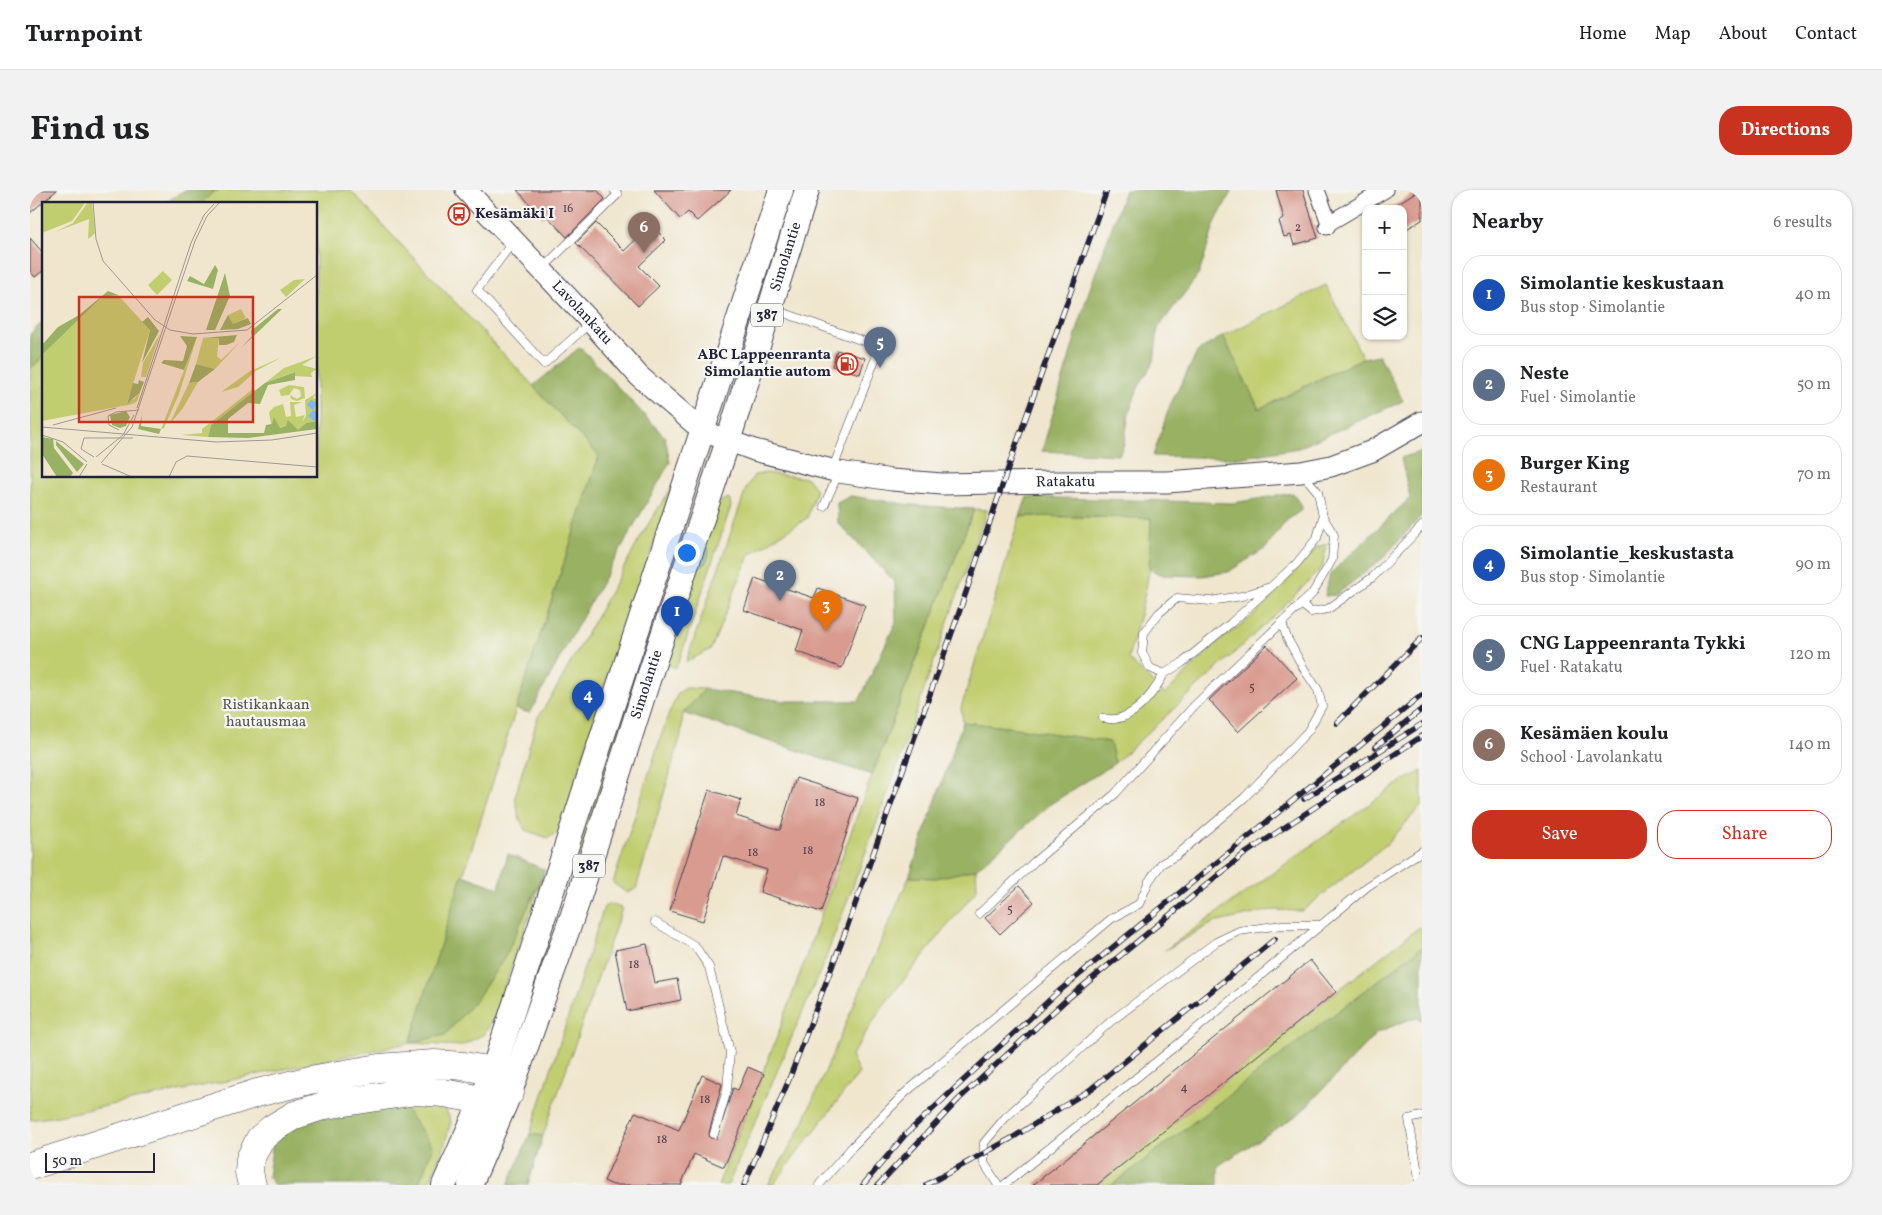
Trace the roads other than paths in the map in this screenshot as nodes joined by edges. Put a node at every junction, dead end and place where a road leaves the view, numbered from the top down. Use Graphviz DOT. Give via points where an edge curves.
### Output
graph roads {
  1 [pos="466,190"];
  2 [pos="614,190"];
  3 [pos="781,190"];
  4 [pos="808,190"];
  5 [pos="1317,190"];
  6 [pos="1385,190"];
  7 [pos="514,241"];
  8 [pos="542,270"];
  9 [pos="769,308"];
  10 [pos="591,322"];
  11 [pos="1422,422"];
  12 [pos="703,431"];
  13 [pos="728,441"];
  14 [pos="836,471"];
  15 [pos="1301,472"];
  16 [pos="824,506"];
  17 [pos="1323,516"];
  18 [pos="1422,526"];
  19 [pos="1270,587"];
  20 [pos="1302,604"];
  21 [pos="1282,622"];
  22 [pos="1164,674"];
  23 [pos="1103,718"];
  24 [pos="1422,851"];
  25 [pos="979,914"];
  26 [pos="654,922"];
  27 [pos="1321,925"];
  28 [pos="493,1071"];
  29 [pos="510,1092"];
  30 [pos="482,1100"];
  31 [pos="1422,1116"];
  32 [pos="714,1134"];
  33 [pos="30,1166"];
  34 [pos="252,1185"];
  35 [pos="444,1185"];
  36 [pos="470,1185"];
  37 [pos="820,1185"];
  38 [pos="998,1185"];
  39 [pos="1004,1185"];
  40 [pos="1420,1185"];
  1 -- 7 [label="main road, Lavolankatu"];
  2 -- 8 [label="lane" via="618,194"];
  3 -- 12 [label="main road, Simolantie"];
  4 -- 9 [label="main road, Simolantie / 387"];
  5 -- 6 [label="street" via="1328,225"];
  7 -- 8 [label="main road, Lavolankatu"];
  7 -- 10 [label="lane" via="477,290 544,364"];
  8 -- 10 [label="main road, Lavolankatu"];
  9 -- 13 [label="main road, Simolantie / 387"];
  9 -- 14 [label="lane" via="880,347"];
  10 -- 12 [label="main road, Lavolankatu" via="639,376"];
  11 -- 15 [label="main road, Ratakatu" via="1372,451 1331,466"];
  12 -- 13 [label="main road, Ratakatu"];
  12 -- 28 [label="main road, Simolantie"];
  13 -- 14 [label="main road, Ratakatu"];
  13 -- 29 [label="main road, Simolantie / 387" via="579,895"];
  14 -- 15 [label="main road, Ratakatu" via="942,484 1168,482"];
  14 -- 16 [label="lane"];
  15 -- 17 [label="lane" via="1318,492"];
  17 -- 19 [label="lane" via="1317,538"];
  17 -- 20 [label="lane" via="1334,535 1332,560 1312,594"];
  18 -- 20 [label="lane" via="1373,576 1328,609 1311,612"];
  19 -- 22 [label="lane" via="1182,663"];
  19 -- 22 [label="lane" via="1210,601 1177,598 1159,613 1144,633 1142,653 1150,668"];
  20 -- 21 [label="lane"];
  21 -- 25 [label="lane" via="1194,706 1115,794 1034,862"];
  21 -- 37 [label="lane" via="1287,638 1318,690 1322,706 1308,730 1244,798 1177,855 1161,864 1139,904 1111,919 905,1093"];
  22 -- 23 [label="lane" via="1153,693 1130,713 1115,719"];
  24 -- 27 [label="lane" via="1368,886"];
  26 -- 32 [label="lane" via="695,946 709,967 730,1052 727,1090"];
  27 -- 38 [label="lane" via="1282,925 1239,931 1216,942 1110,1022 1012,1112 984,1143 984,1163"];
  27 -- 39 [label="lane"];
  28 -- 29 [label="highway"];
  28 -- 30 [label="main road, Simolantie"];
  28 -- 33 [label="highway" via="444,1065 406,1066 310,1080 257,1093"];
  29 -- 30 [label="highway"];
  29 -- 36 [label="main road, 387"];
  30 -- 34 [label="highway" via="416,1091 326,1105 295,1115 260,1139 250,1160"];
  30 -- 35 [label="main road, Simolantie"];
  31 -- 40 [label="lane" via="1409,1119"];
}
